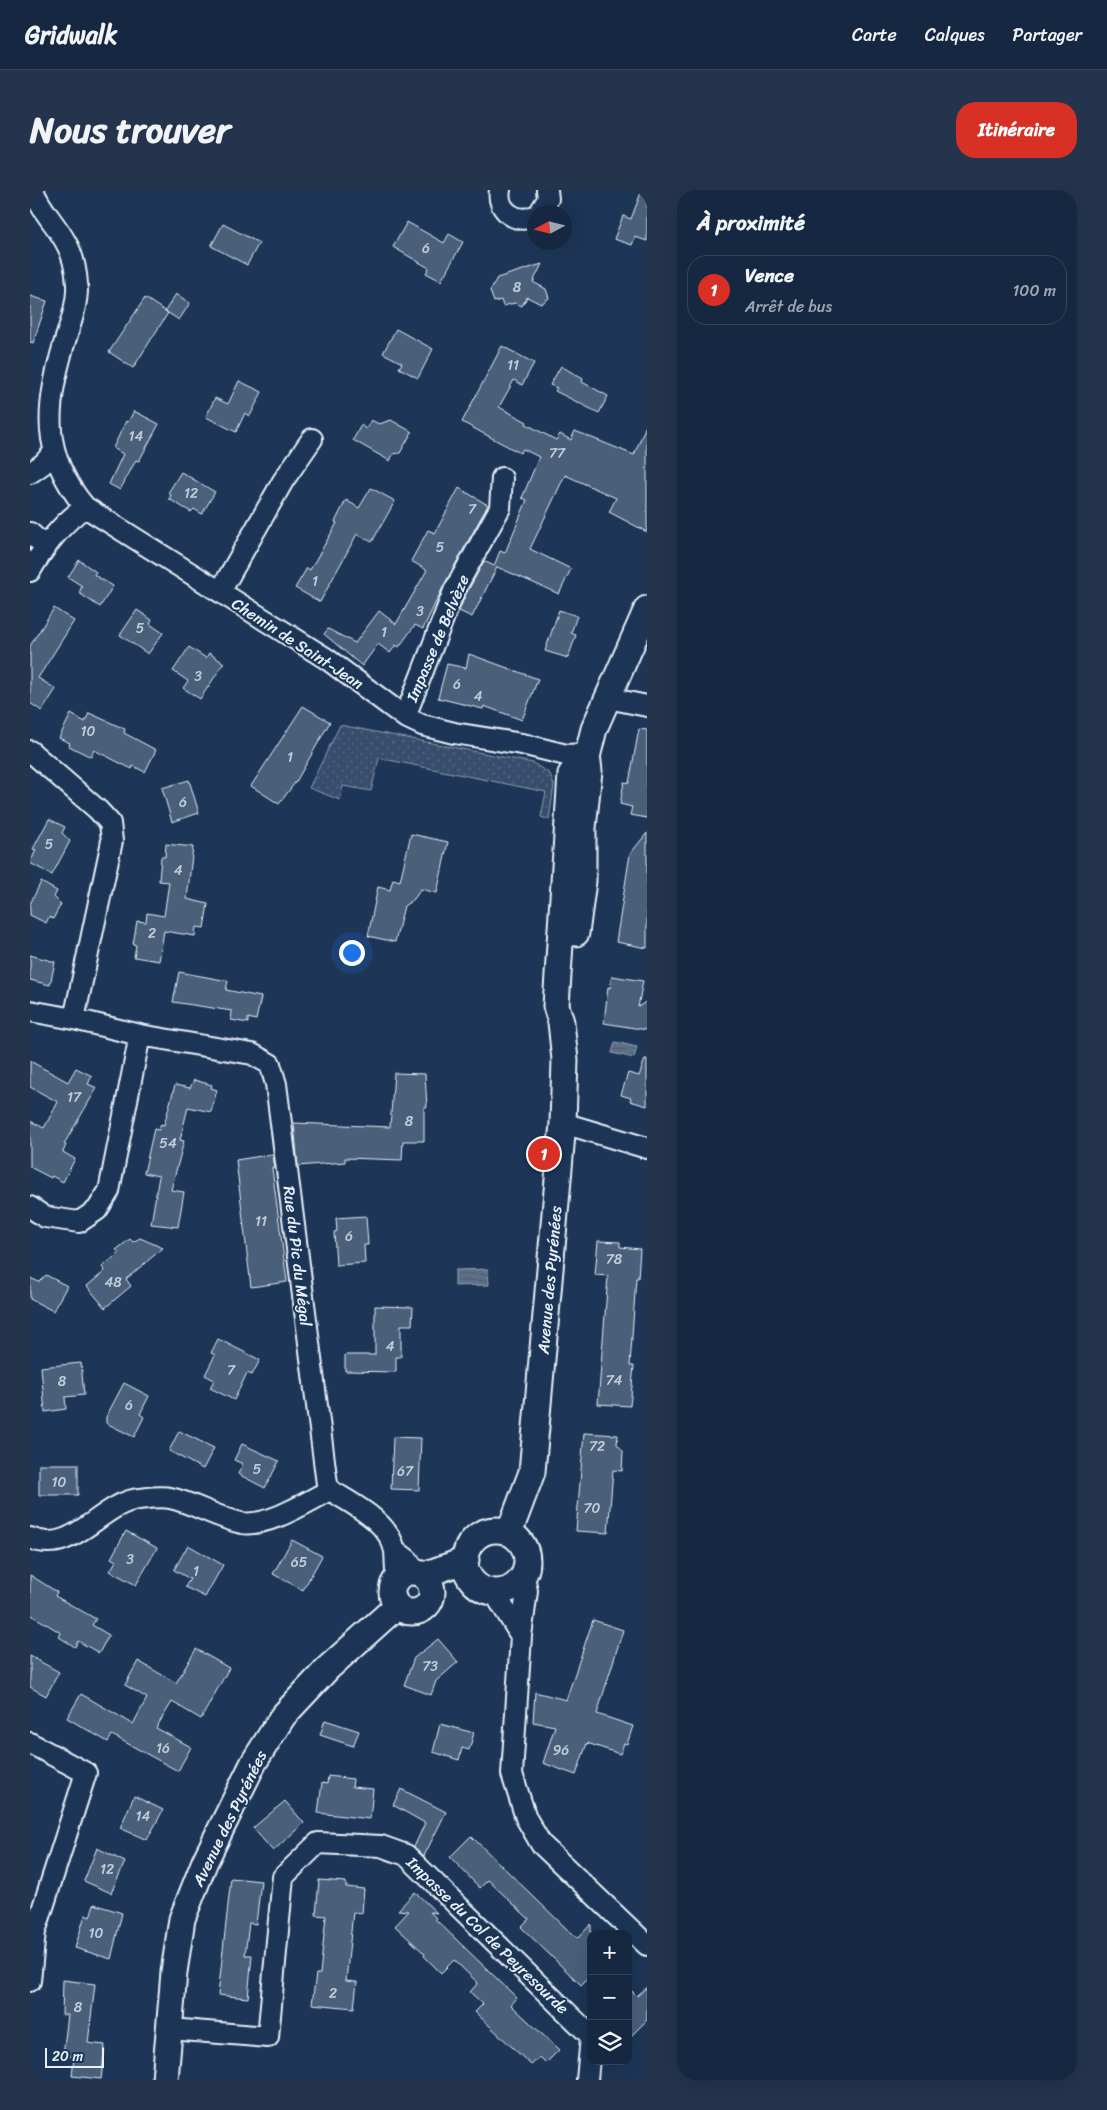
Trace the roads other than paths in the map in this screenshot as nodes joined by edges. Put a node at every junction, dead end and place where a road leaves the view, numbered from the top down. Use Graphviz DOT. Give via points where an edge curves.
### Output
graph roads {
  1 [pos="32,190"];
  2 [pos="500,190"];
  3 [pos="547,190"];
  4 [pos="544,205"];
  5 [pos="30,213"];
  6 [pos="527,219"];
  7 [pos="50,220"];
  8 [pos="312,439"];
  9 [pos="54,452"];
  10 [pos="30,473"];
  11 [pos="502,478"];
  12 [pos="85,507"];
  13 [pos="37,540"];
  14 [pos="30,571"];
  15 [pos="220,592"];
  16 [pos="647,609"];
  17 [pos="608,698"];
  18 [pos="647,706"];
  19 [pos="405,717"];
  20 [pos="30,752"];
  21 [pos="587,754"];
  22 [pos="571,839"];
  23 [pos="579,906"];
  24 [pos="30,1011"];
  25 [pos="74,1019"];
  26 [pos="561,1022"];
  27 [pos="140,1035"];
  28 [pos="562,1122"];
  29 [pos="647,1148"];
  30 [pos="30,1206"];
  31 [pos="330,1490"];
  32 [pos="508,1533"];
  33 [pos="30,1538"];
  34 [pos="524,1576"];
  35 [pos="478,1578"];
  36 [pos="417,1580"];
  37 [pos="397,1606"];
  38 [pos="521,1636"];
  39 [pos="30,1743"];
  40 [pos="647,1945"];
  41 [pos="30,1981"];
  42 [pos="170,2029"];
  43 [pos="587,2032"];
  44 [pos="588,2065"];
  45 [pos="166,2080"];
  46 [pos="587,2080"];
  1 -- 7 [label="street, Chemin de Saint-Jean"];
  2 -- 6 [label="street" via="500,202 509,214"];
  3 -- 4 [label="street" via="548,199"];
  5 -- 7 [label="street"];
  7 -- 9 [label="street, Chemin de Saint-Jean" via="65,241 74,262 77,286 50,404"];
  8 -- 15 [label="street" via="283,482"];
  9 -- 10 [label="street"];
  9 -- 12 [label="street, Chemin de Saint-Jean" via="71,490"];
  11 -- 19 [label="street, Impasse de Belvèze" via="500,508 454,591"];
  12 -- 13 [label="street" via="61,527"];
  12 -- 15 [label="street, Chemin de Saint-Jean"];
  13 -- 14 [label="street"];
  15 -- 19 [label="street, Chemin de Saint-Jean" via="327,659"];
  16 -- 17 [label="main road, Avenue des Pyrénées"];
  17 -- 18 [label="street"];
  17 -- 21 [label="main road, Avenue des Pyrénées"];
  19 -- 21 [label="street, Chemin de Saint-Jean" via="454,733 566,755"];
  20 -- 25 [label="street" via="110,823 112,842"];
  21 -- 22 [label="main road, Avenue des Pyrénées"];
  21 -- 23 [label="main road, Avenue des Pyrénées" via="589,772"];
  22 -- 23 [label="main road, Avenue des Pyrénées"];
  22 -- 26 [label="main road, Avenue des Pyrénées" via="556,1006"];
  23 -- 26 [label="main road, Avenue des Pyrénées"];
  24 -- 25 [label="street, Rue du Pic du Mégal"];
  25 -- 27 [label="street, Rue du Pic du Mégal"];
  26 -- 28 [label="main road, Avenue des Pyrénées" via="565,1060"];
  27 -- 30 [label="street" via="109,1191 97,1210 79,1222 45,1216"];
  27 -- 31 [label="street, Rue du Pic du Mégal" via="252,1054 270,1064 276,1084"];
  28 -- 29 [label="street"];
  28 -- 32 [label="main road, Avenue des Pyrénées" via="532,1472"];
  31 -- 33 [label="street" via="264,1521 243,1523 168,1498 139,1499 123,1502 80,1532 58,1541 39,1542"];
  31 -- 36 [label="street" via="371,1517 388,1534 394,1550 408,1560"];
  32 -- 34 [label="main road" via="519,1541 525,1551 527,1564"];
  32 -- 35 [label="main road" via="483,1534 473,1542"];
  34 -- 35 [label="main road" via="510,1589"];
  34 -- 38 [label="street" via="527,1591"];
  35 -- 36 [label="main road"];
  35 -- 38 [label="street"];
  36 -- 37 [label="main road" via="394,1583 392,1595"];
  36 -- 37 [label="main road" via="430,1602 419,1611 405,1611"];
  37 -- 42 [label="main road, Avenue des Pyrénées" via="306,1690 283,1716 254,1762 205,1861 182,1919"];
  38 -- 40 [label="street" via="512,1774 526,1818 542,1844"];
  39 -- 41 [label="street" via="86,1773 35,1932"];
  42 -- 43 [label="street, Impasse du Col de Peyresourde" via="268,2037 283,1877 318,1843 382,1846 406,1855"];
  42 -- 45 [label="main road, Avenue des Pyrénées"];
  44 -- 46 [label="street, Impasse du Col de Peyresourde"];
}
